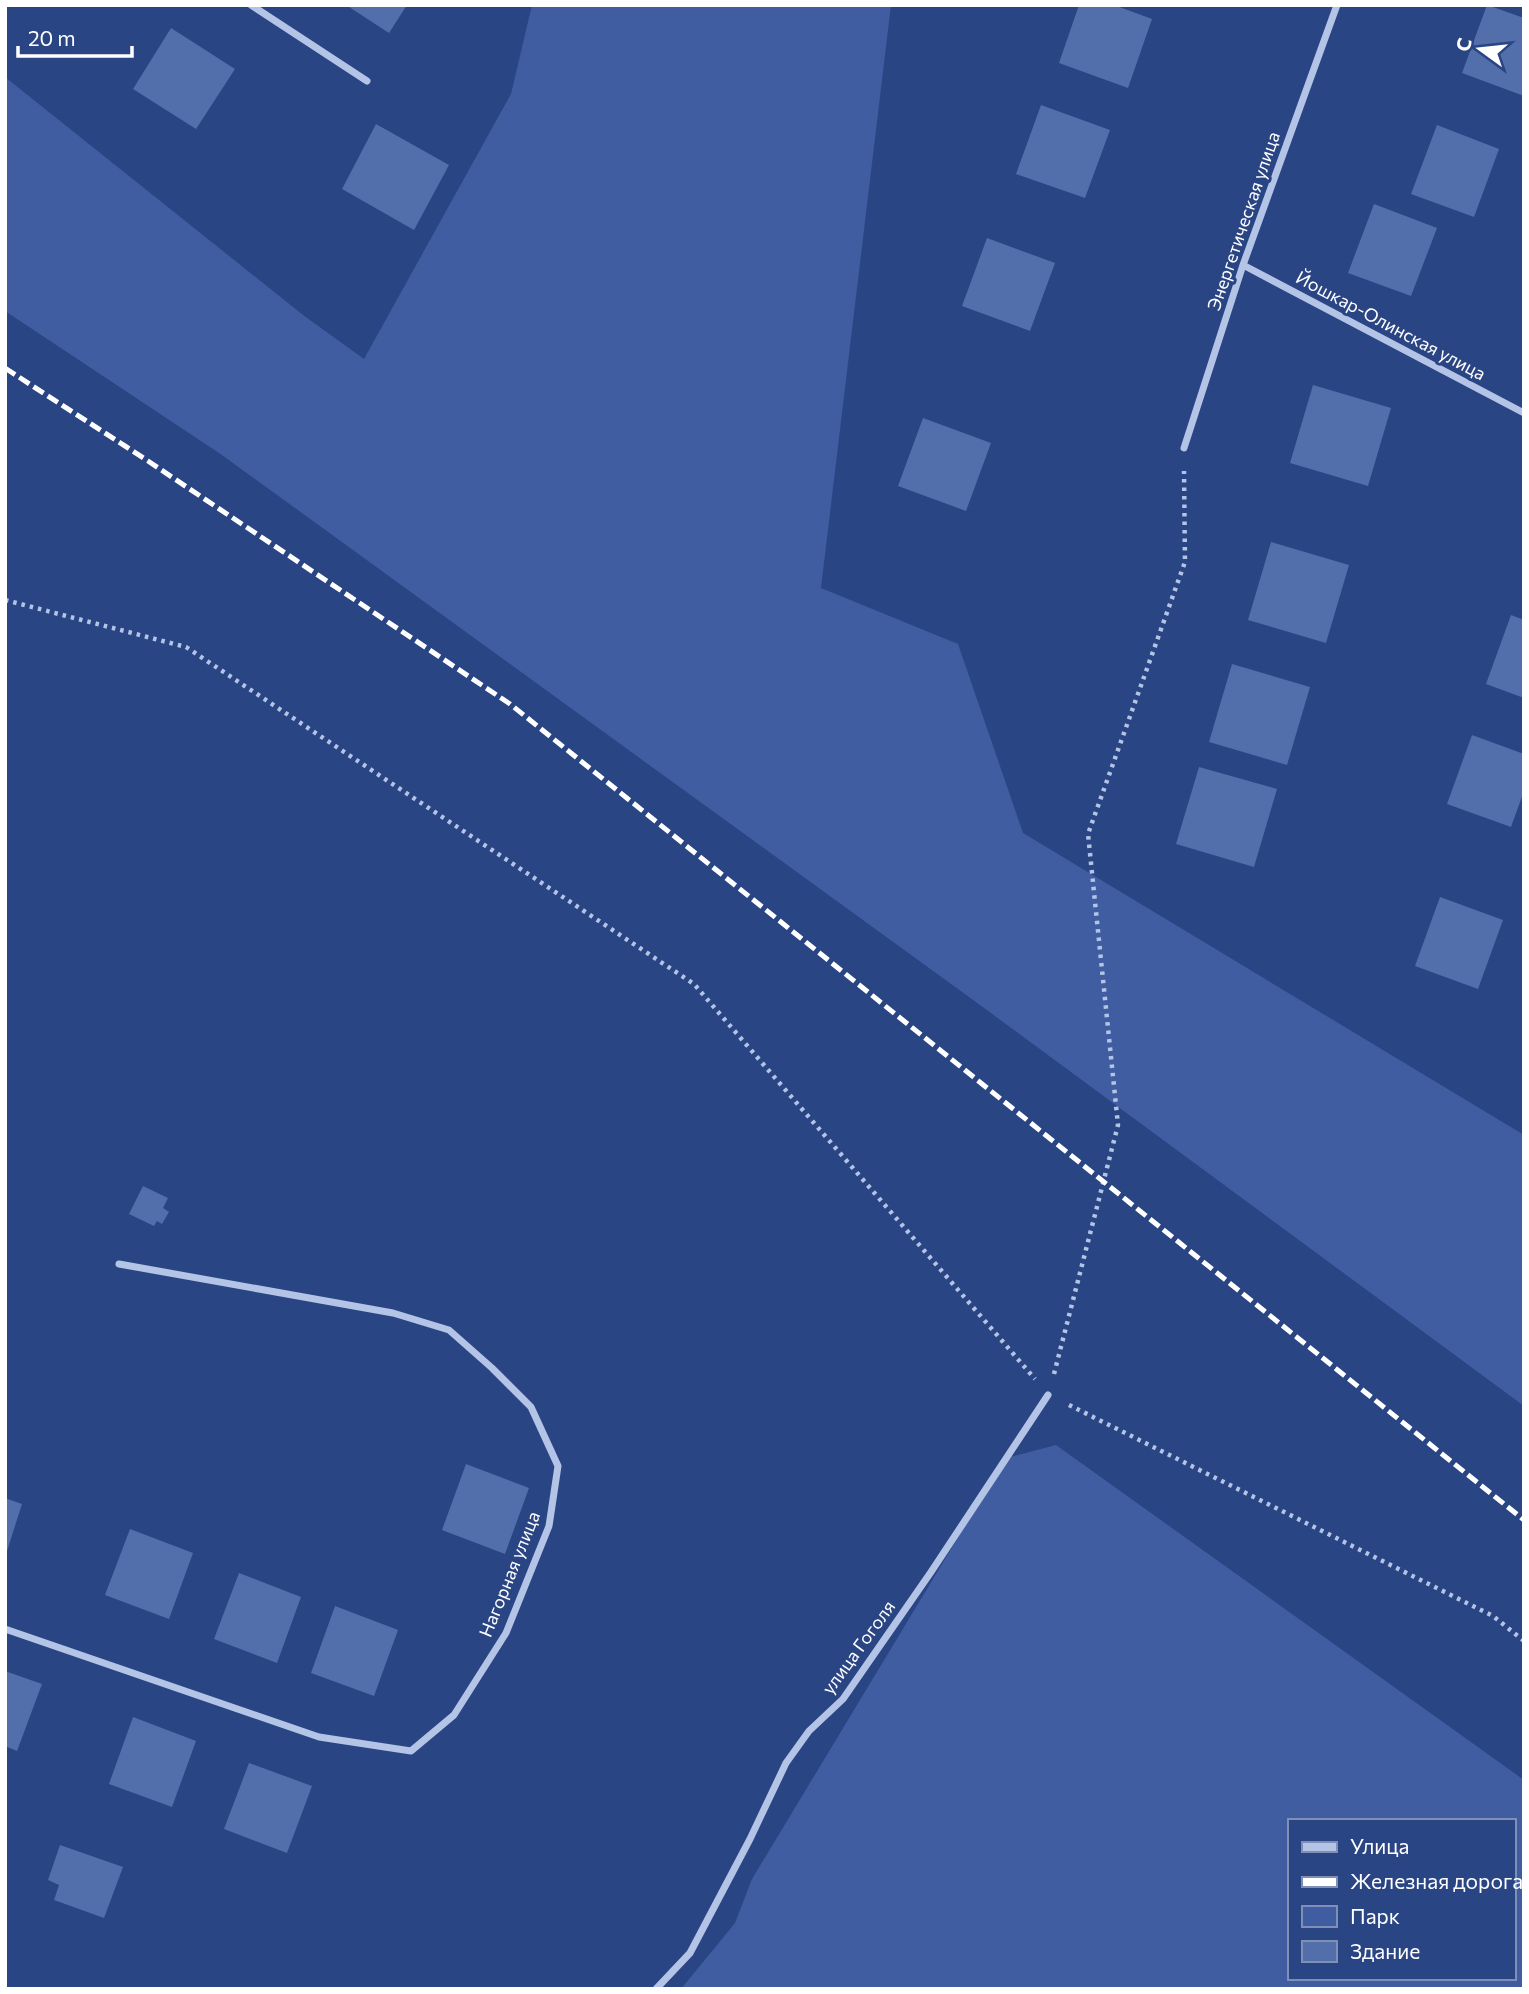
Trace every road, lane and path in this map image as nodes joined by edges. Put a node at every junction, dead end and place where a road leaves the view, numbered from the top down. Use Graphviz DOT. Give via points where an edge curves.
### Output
graph roads {
  1 [pos="251,5"];
  2 [pos="1337,5"];
  3 [pos="367,81"];
  4 [pos="1243,265"];
  5 [pos="1524,414"];
  6 [pos="1184,449"];
  7 [pos="5,600"];
  8 [pos="119,1264"];
  9 [pos="1048,1395"];
  10 [pos="5,1629"];
  11 [pos="1524,1641"];
  12 [pos="656,1989"];
  1 -- 3 [label="street"];
  2 -- 4 [label="street, Энергетическая улица"];
  4 -- 5 [label="street, Йошкар-Олинская улица"];
  4 -- 6 [label="street, Энергетическая улица"];
  6 -- 9 [label="path" via="1185,562 1088,834 1118,1125"];
  7 -- 9 [label="path" via="186,647 694,984"];
  8 -- 10 [label="street, Нагорная улица" via="393,1313 449,1330 531,1407 558,1466 549,1526 506,1633 454,1715 411,1752 318,1737"];
  9 -- 11 [label="path" via="1493,1616"];
  9 -- 12 [label="street, улица Гоголя" via="843,1699 808,1731 786,1763 690,1953"];
}
